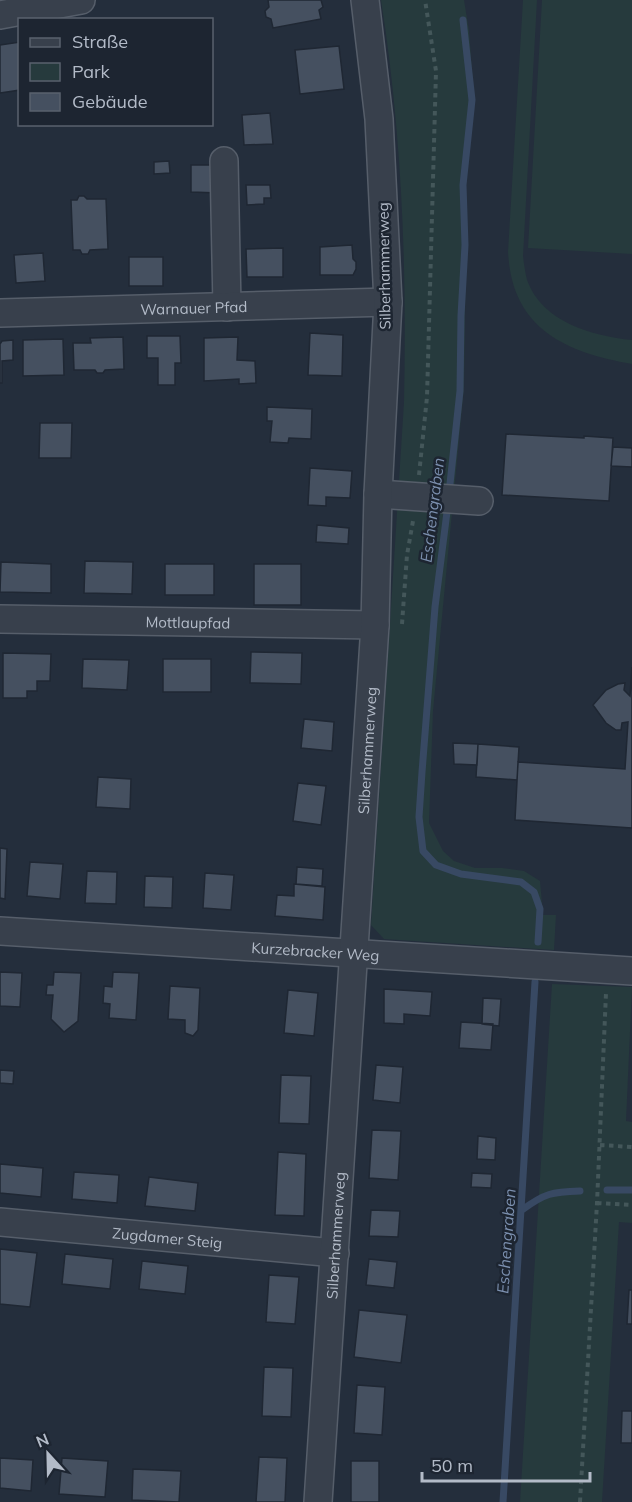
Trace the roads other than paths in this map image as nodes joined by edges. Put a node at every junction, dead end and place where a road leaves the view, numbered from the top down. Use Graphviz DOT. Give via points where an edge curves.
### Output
graph roads {
  1 [pos="81,0"];
  2 [pos="365,0"];
  3 [pos="0,15"];
  4 [pos="224,161"];
  5 [pos="388,302"];
  6 [pos="227,307"];
  7 [pos="0,313"];
  8 [pos="378,494"];
  9 [pos="474,500"];
  10 [pos="0,619"];
  11 [pos="375,625"];
  12 [pos="0,931"];
  13 [pos="353,953"];
  14 [pos="619,970"];
  15 [pos="0,1222"];
  16 [pos="334,1253"];
  17 [pos="318,1502"];
  1 -- 3 [label="street"];
  2 -- 5 [label="street, Silberhammerweg" via="379,119"];
  4 -- 6 [label="street"];
  5 -- 6 [label="street, Warnauer Pfad"];
  5 -- 8 [label="street, Silberhammerweg"];
  6 -- 7 [label="street, Warnauer Pfad"];
  8 -- 9 [label="street"];
  8 -- 11 [label="street, Silberhammerweg"];
  10 -- 11 [label="street, Mottlaupfad"];
  11 -- 13 [label="street, Silberhammerweg"];
  12 -- 13 [label="street, Kurzebracker Weg"];
  13 -- 14 [label="street, Kurzebracker Weg"];
  13 -- 16 [label="street, Silberhammerweg"];
  15 -- 16 [label="street, Zugdamer Steig"];
  16 -- 17 [label="street, Silberhammerweg"];
}
